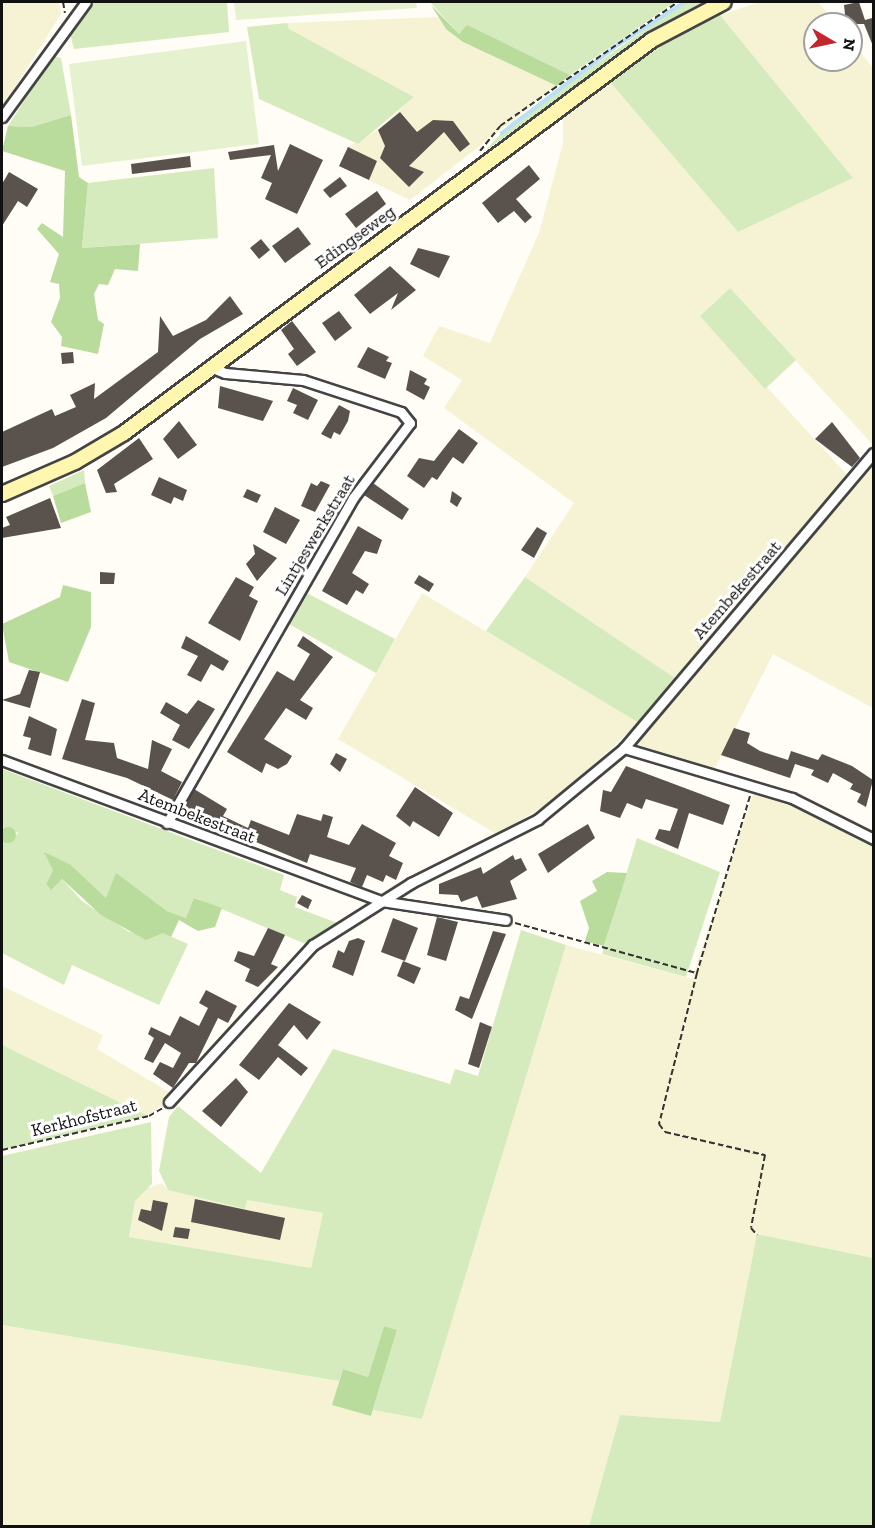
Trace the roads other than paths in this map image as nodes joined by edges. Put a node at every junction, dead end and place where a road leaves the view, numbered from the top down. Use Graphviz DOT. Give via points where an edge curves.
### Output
graph roads {
  1 [pos="86,2"];
  2 [pos="724,2"];
  3 [pos="2,117"];
  4 [pos="209,366"];
  5 [pos="873,453"];
  6 [pos="2,494"];
  7 [pos="624,747"];
  8 [pos="2,760"];
  9 [pos="167,823"];
  10 [pos="873,839"];
  11 [pos="381,901"];
  12 [pos="506,920"];
  13 [pos="170,1102"];
  1 -- 3 [label="street"];
  2 -- 4 [label="main road, Edingseweg" via="652,39"];
  4 -- 6 [label="main road, Edingseweg" via="123,433 75,462"];
  4 -- 9 [label="street, Lintjeswerkstraat" via="225,373 303,380 401,412 410,423 353,498"];
  5 -- 7 [label="street, Atembekestraat"];
  7 -- 10 [label="street" via="792,798"];
  7 -- 11 [label="street, Atembekestraat" via="538,819"];
  8 -- 9 [label="street, Atembekestraat"];
  9 -- 11 [label="street, Atembekestraat"];
  11 -- 12 [label="street, Atembekestraat"];
  11 -- 13 [label="street, Atembekestraat" via="313,945"];
}
